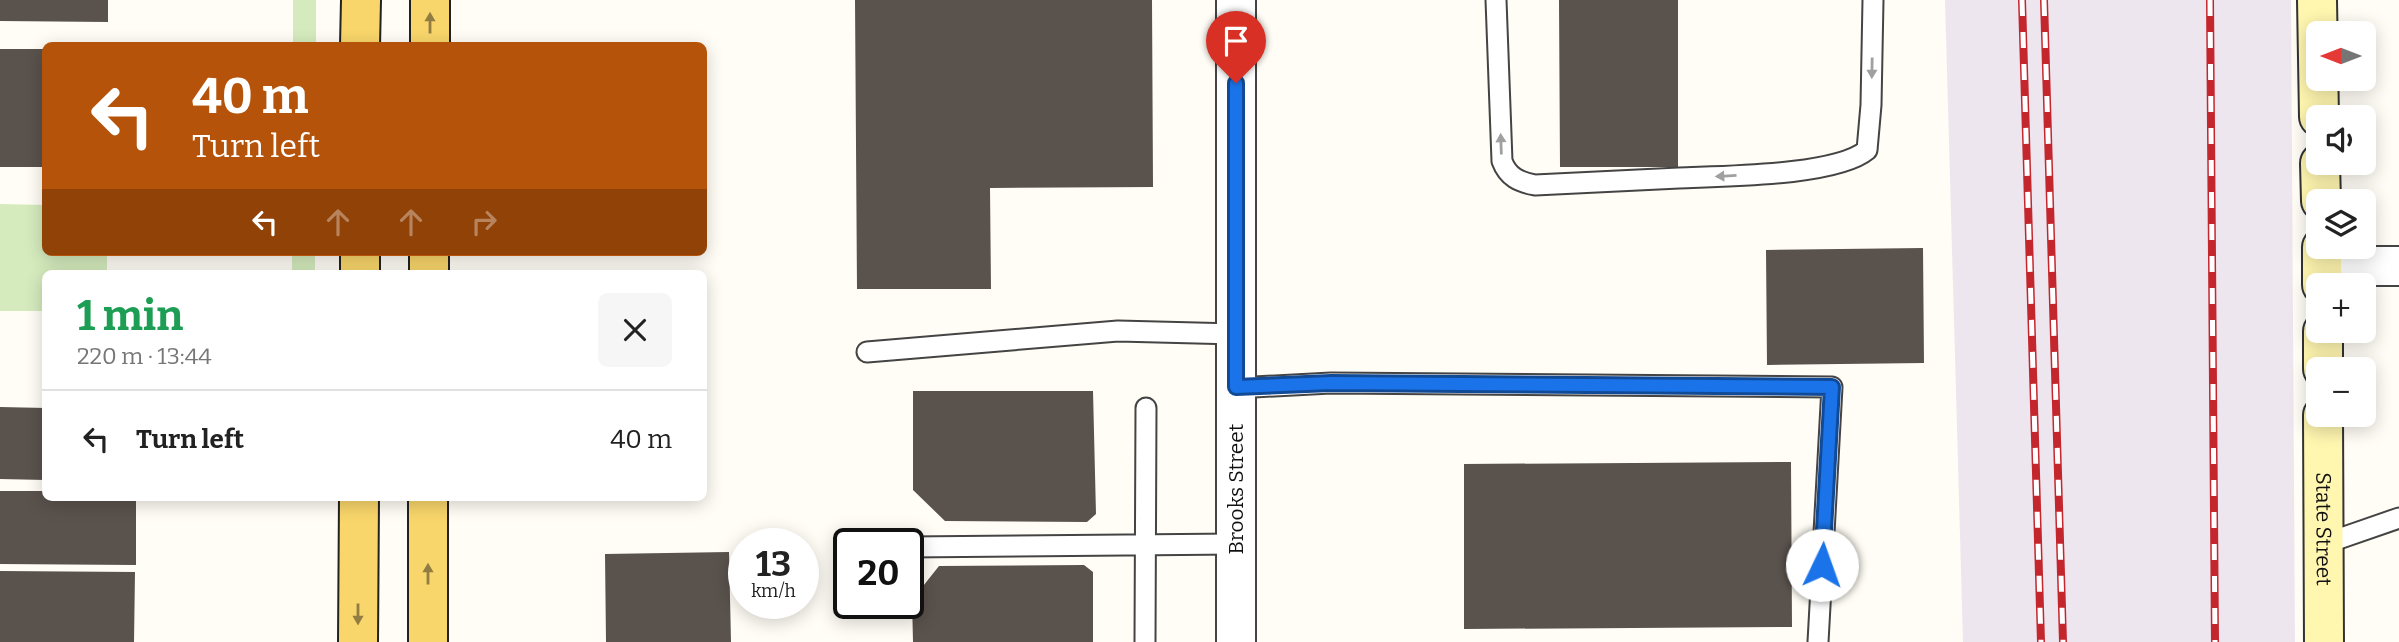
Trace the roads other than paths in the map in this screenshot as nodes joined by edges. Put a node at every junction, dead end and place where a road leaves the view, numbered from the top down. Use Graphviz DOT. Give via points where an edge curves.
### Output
graph roads {
  1 [pos="360,0"];
  2 [pos="430,0"];
  3 [pos="1236,0"];
  4 [pos="1496,0"];
  5 [pos="1873,0"];
  6 [pos="2317,0"];
  7 [pos="360,42"];
  8 [pos="430,42"];
  9 [pos="2319,105"];
  10 [pos="2322,266"];
  11 [pos="2399,267"];
  12 [pos="1236,334"];
  13 [pos="867,352"];
  14 [pos="1236,387"];
  15 [pos="1146,408"];
  16 [pos="2323,427"];
  17 [pos="359,501"];
  18 [pos="428,501"];
  19 [pos="2399,518"];
  20 [pos="1236,544"];
  21 [pos="2324,544"];
  22 [pos="1145,545"];
  23 [pos="924,547"];
  24 [pos="358,642"];
  25 [pos="428,642"];
  26 [pos="1145,642"];
  27 [pos="1236,642"];
  28 [pos="1818,642"];
  29 [pos="2325,642"];
  1 -- 7 [label="main road"];
  8 -- 2 [label="main road, one-way"];
  3 -- 12 [label="street, Brooks Street"];
  5 -- 4 [label="lane, one-way" via="1867,150 1859,157 1778,173 1535,185 1512,177 1502,161"];
  6 -- 9 [label="street"];
  10 -- 11 [label="street"];
  12 -- 13 [label="lane" via="1118,331"];
  12 -- 14 [label="street, Brooks Street"];
  14 -- 20 [label="street, Brooks Street"];
  14 -- 28 [label="lane" via="1331,383 1832,387"];
  15 -- 22 [label="lane"];
  16 -- 21 [label="street, State Street"];
  17 -- 24 [label="main road, one-way"];
  25 -- 18 [label="main road, one-way"];
  19 -- 21 [label="lane"];
  20 -- 22 [label="lane"];
  20 -- 27 [label="street, Brooks Street"];
  21 -- 29 [label="street, State Street"];
  22 -- 23 [label="lane"];
  22 -- 26 [label="lane"];
}
